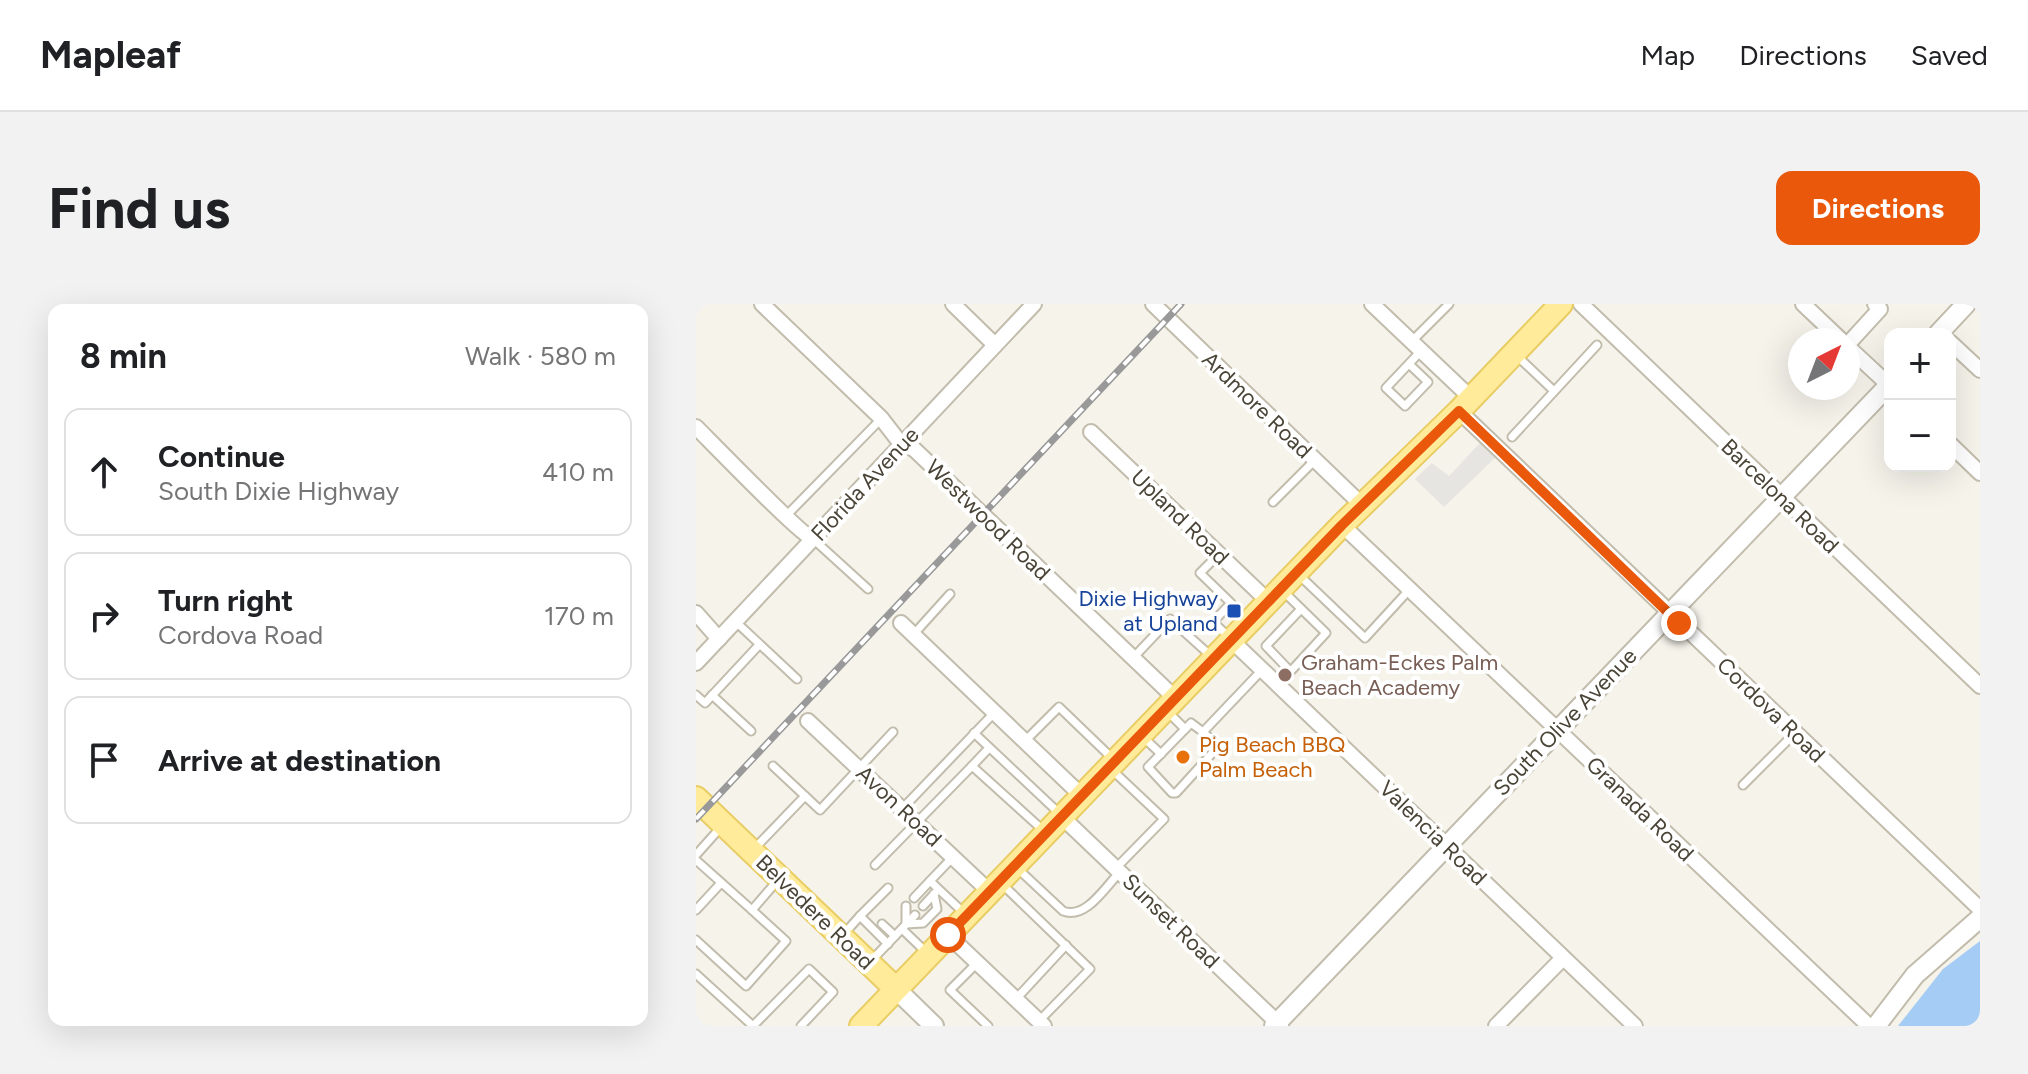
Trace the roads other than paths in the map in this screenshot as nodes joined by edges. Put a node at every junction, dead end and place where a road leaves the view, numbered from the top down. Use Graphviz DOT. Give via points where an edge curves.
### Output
graph roads {
  1 [pos="762,304"];
  2 [pos="953,304"];
  3 [pos="1034,304"];
  4 [pos="1153,304"];
  5 [pos="1372,304"];
  6 [pos="1449,304"];
  7 [pos="1561,304"];
  8 [pos="1581,304"];
  9 [pos="1803,304"];
  10 [pos="1875,304"];
  11 [pos="1966,304"];
  12 [pos="1828,328"];
  13 [pos="1947,328"];
  14 [pos="1860,332"];
  15 [pos="998,342"];
  16 [pos="1597,345"];
  17 [pos="1416,346"];
  18 [pos="1956,348"];
  19 [pos="1515,354"];
  20 [pos="1860,357"];
  21 [pos="1409,364"];
  22 [pos="1980,370"];
  23 [pos="1884,379"];
  24 [pos="1554,391"];
  25 [pos="1884,391"];
  26 [pos="1465,405"];
  27 [pos="881,418"];
  28 [pos="696,427"];
  29 [pos="1091,432"];
  30 [pos="1512,437"];
  31 [pos="905,441"];
  32 [pos="1956,450"];
  33 [pos="1315,460"];
  34 [pos="1980,473"];
  35 [pos="1781,497"];
  36 [pos="1273,502"];
  37 [pos="1362,505"];
  38 [pos="787,515"];
  39 [pos="1342,525"];
  40 [pos="813,539"];
  41 [pos="1219,554"];
  42 [pos="1297,573"];
  43 [pos="868,589"];
  44 [pos="1410,589"];
  45 [pos="950,594"];
  46 [pos="1275,596"];
  47 [pos="1301,609"];
  48 [pos="1670,614"];
  49 [pos="697,616"];
  50 [pos="901,623"];
  51 [pos="727,631"];
  52 [pos="913,635"];
  53 [pos="1231,640"];
  54 [pos="759,645"];
  55 [pos="1133,658"];
  56 [pos="1213,659"];
  57 [pos="696,663"];
  58 [pos="1262,670"];
  59 [pos="1290,671"];
  60 [pos="797,679"];
  61 [pos="1278,685"];
  62 [pos="1980,686"];
  63 [pos="696,695"];
  64 [pos="712,695"];
  65 [pos="1170,704"];
  66 [pos="994,713"];
  67 [pos="808,721"];
  68 [pos="1185,729"];
  69 [pos="1558,730"];
  70 [pos="751,731"];
  71 [pos="893,732"];
  72 [pos="1203,732"];
  73 [pos="974,733"];
  74 [pos="1795,733"];
  75 [pos="1140,734"];
  76 [pos="1024,742"];
  77 [pos="989,748"];
  78 [pos="1161,754"];
  79 [pos="1112,763"];
  80 [pos="773,766"];
  81 [pos="972,766"];
  82 [pos="859,769"];
  83 [pos="1743,785"];
  84 [pos="1081,795"];
  85 [pos="805,796"];
  86 [pos="696,798"];
  87 [pos="902,809"];
  88 [pos="1061,816"];
  89 [pos="918,824"];
  90 [pos="724,825"];
  91 [pos="1046,833"];
  92 [pos="1446,846"];
  93 [pos="752,852"];
  94 [pos="953,857"];
  95 [pos="696,858"];
  96 [pos="875,865"];
  97 [pos="1118,870"];
  98 [pos="780,878"];
  99 [pos="1001,880"];
  100 [pos="930,881"];
  101 [pos="721,883"];
  102 [pos="908,886"];
  103 [pos="888,888"];
  104 [pos="936,891"];
  105 [pos="906,906"];
  106 [pos="923,906"];
  107 [pos="867,909"];
  108 [pos="1980,909"];
  109 [pos="696,910"];
  110 [pos="752,910"];
  111 [pos="915,915"];
  112 [pos="967,915"];
  113 [pos="860,916"];
  114 [pos="874,916"];
  115 [pos="1980,918"];
  116 [pos="882,924"];
  117 [pos="904,926"];
  118 [pos="948,935"];
  119 [pos="895,936"];
  120 [pos="841,937"];
  121 [pos="696,940"];
  122 [pos="888,944"];
  123 [pos="1066,945"];
  124 [pos="929,955"];
  125 [pos="1563,958"];
  126 [pos="977,963"];
  127 [pos="869,964"];
  128 [pos="696,974"];
  129 [pos="896,989"];
  130 [pos="1016,999"];
  131 [pos="1042,1024"];
  132 [pos="1277,1025"];
  133 [pos="801,1026"];
  134 [pos="861,1026"];
  135 [pos="934,1026"];
  136 [pos="988,1026"];
  137 [pos="1496,1026"];
  138 [pos="1635,1026"];
  139 [pos="1869,1026"];
  140 [pos="1876,1026"];
  1 -- 27 [label="street, Westwood Road"];
  2 -- 15 [label="street" via="973,324 986,326"];
  3 -- 15 [label="street, Florida Avenue"];
  4 -- 33 [label="street, Ardmore Road"];
  5 -- 17 [label="street, Cordova Road"];
  6 -- 17 [label="lane"];
  7 -- 19 [label="main road"];
  8 -- 35 [label="street, Barcelona Road"];
  9 -- 12 [label="street"];
  10 -- 14 [label="street" via="1880,309"];
  11 -- 13 [label="street"];
  15 -- 31 [label="street, Florida Avenue"];
  16 -- 24 [label="lane"];
  17 -- 21 [label="lane"];
  17 -- 26 [label="street, Cordova Road"];
  18 -- 22 [label="street"];
  19 -- 24 [label="lane"];
  19 -- 26 [label="main road"];
  20 -- 23 [label="street"];
  21 -- 21 [label="lane" via="1386,388 1405,406 1428,382"];
  24 -- 30 [label="lane"];
  25 -- 35 [label="street, South Olive Avenue"];
  26 -- 37 [label="main road"];
  26 -- 48 [label="street, Cordova Road"];
  27 -- 31 [label="street, Westwood Road" via="904,433"];
  27 -- 38 [label="lane"];
  28 -- 38 [label="street"];
  29 -- 41 [label="street, Upland Road"];
  31 -- 40 [label="street, Florida Avenue"];
  31 -- 55 [label="street, Westwood Road"];
  32 -- 34 [label="street"];
  33 -- 36 [label="lane"];
  33 -- 37 [label="street, Ardmore Road"];
  35 -- 48 [label="street, South Olive Avenue"];
  35 -- 62 [label="street, Barcelona Road"];
  37 -- 39 [label="main road"];
  38 -- 40 [label="street" via="804,520"];
  39 -- 42 [label="main road"];
  39 -- 44 [label="street, Granada Road"];
  40 -- 43 [label="lane"];
  40 -- 51 [label="street, Florida Avenue"];
  41 -- 46 [label="street, Upland Road"];
  41 -- 53 [label="lane" via="1200,573 1231,603 1213,622"];
  42 -- 44 [label="lane" via="1365,638"];
  42 -- 46 [label="main road"];
  44 -- 69 [label="street, Granada Road"];
  45 -- 52 [label="lane"];
  46 -- 47 [label="lane"];
  46 -- 53 [label="main road"];
  47 -- 59 [label="lane" via="1266,646"];
  47 -- 59 [label="lane" via="1326,633"];
  48 -- 69 [label="street, South Olive Avenue"];
  48 -- 74 [label="street, Cordova Road"];
  49 -- 51 [label="street"];
  50 -- 52 [label="street"];
  51 -- 54 [label="lane"];
  51 -- 57 [label="street, Florida Avenue"];
  52 -- 66 [label="street"];
  53 -- 56 [label="main road"];
  53 -- 58 [label="street, Valencia Road"];
  54 -- 60 [label="lane"];
  54 -- 64 [label="lane"];
  55 -- 56 [label="lane" via="1170,619"];
  55 -- 65 [label="street, Westwood Road"];
  56 -- 65 [label="main road"];
  58 -- 61 [label="street, Valencia Road"];
  58 -- 72 [label="lane"];
  59 -- 61 [label="lane"];
  61 -- 92 [label="street, Valencia Road"];
  63 -- 64 [label="lane" via="705,703"];
  64 -- 70 [label="lane"];
  65 -- 68 [label="lane"];
  65 -- 75 [label="main road"];
  66 -- 73 [label="lane"];
  66 -- 76 [label="street"];
  67 -- 82 [label="street, Avon Road"];
  68 -- 72 [label="lane" via="1193,723"];
  68 -- 78 [label="lane"];
  69 -- 92 [label="street, South Olive Avenue"];
  69 -- 139 [label="street, Granada Road"];
  71 -- 82 [label="lane"];
  72 -- 78 [label="lane" via="1216,749 1176,793 1149,771"];
  73 -- 77 [label="lane"];
  73 -- 87 [label="lane"];
  74 -- 83 [label="lane"];
  74 -- 108 [label="street, Cordova Road"];
  75 -- 78 [label="lane"];
  75 -- 79 [label="main road"];
  76 -- 79 [label="lane" via="1059,707"];
  76 -- 84 [label="street"];
  77 -- 81 [label="lane"];
  77 -- 88 [label="lane"];
  79 -- 84 [label="main road"];
  79 -- 97 [label="lane" via="1164,819"];
  80 -- 85 [label="lane"];
  81 -- 89 [label="lane"];
  81 -- 91 [label="lane"];
  82 -- 85 [label="lane" via="820,810"];
  82 -- 87 [label="street, Avon Road"];
  84 -- 88 [label="main road"];
  85 -- 93 [label="lane"];
  86 -- 90 [label="main road, Belvedere Road"];
  87 -- 89 [label="street, Avon Road"];
  88 -- 91 [label="main road"];
  88 -- 97 [label="street, Sunset Road"];
  89 -- 94 [label="street, Avon Road"];
  89 -- 96 [label="lane"];
  90 -- 93 [label="main road, Belvedere Road"];
  90 -- 95 [label="lane"];
  91 -- 99 [label="main road"];
  92 -- 125 [label="street, Valencia Road"];
  92 -- 132 [label="street, South Olive Avenue"];
  93 -- 98 [label="main road, Belvedere Road"];
  94 -- 99 [label="street, Avon Road"];
  94 -- 100 [label="lane"];
  95 -- 101 [label="lane"];
  97 -- 99 [label="lane" via="1082,911 1072,914"];
  97 -- 132 [label="street, Sunset Road"];
  98 -- 110 [label="lane"];
  98 -- 120 [label="main road, Belvedere Road"];
  99 -- 112 [label="main road"];
  99 -- 123 [label="lane"];
  100 -- 102 [label="lane" via="915,896"];
  100 -- 104 [label="lane"];
  101 -- 109 [label="lane"];
  101 -- 110 [label="lane"];
  103 -- 107 [label="lane"];
  104 -- 106 [label="lane"];
  104 -- 112 [label="lane"];
  104 -- 117 [label="lane" via="937,909 923,923"];
  105 -- 117 [label="lane"];
  107 -- 113 [label="lane"];
  107 -- 114 [label="lane"];
  110 -- 121 [label="lane" via="786,941 746,986"];
  111 -- 117 [label="lane"];
  112 -- 118 [label="main road"];
  113 -- 120 [label="lane"];
  113 -- 122 [label="lane"];
  115 -- 140 [label="street" via="1915,975"];
  116 -- 119 [label="lane"];
  117 -- 119 [label="lane"];
  117 -- 124 [label="lane"];
  118 -- 124 [label="main road"];
  118 -- 126 [label="street"];
  119 -- 122 [label="lane"];
  120 -- 127 [label="main road, Belvedere Road"];
  122 -- 127 [label="lane"];
  123 -- 130 [label="lane"];
  123 -- 131 [label="lane" via="1090,969"];
  124 -- 129 [label="main road"];
  125 -- 137 [label="street"];
  125 -- 138 [label="street, Valencia Road"];
  126 -- 130 [label="street"];
  126 -- 136 [label="lane" via="950,990"];
  127 -- 129 [label="main road, Belvedere Road"];
  128 -- 133 [label="lane" via="753,1026 809,969 833,992"];
  129 -- 134 [label="main road"];
  129 -- 135 [label="street, Belvedere Road"];
  130 -- 131 [label="street"];
}
